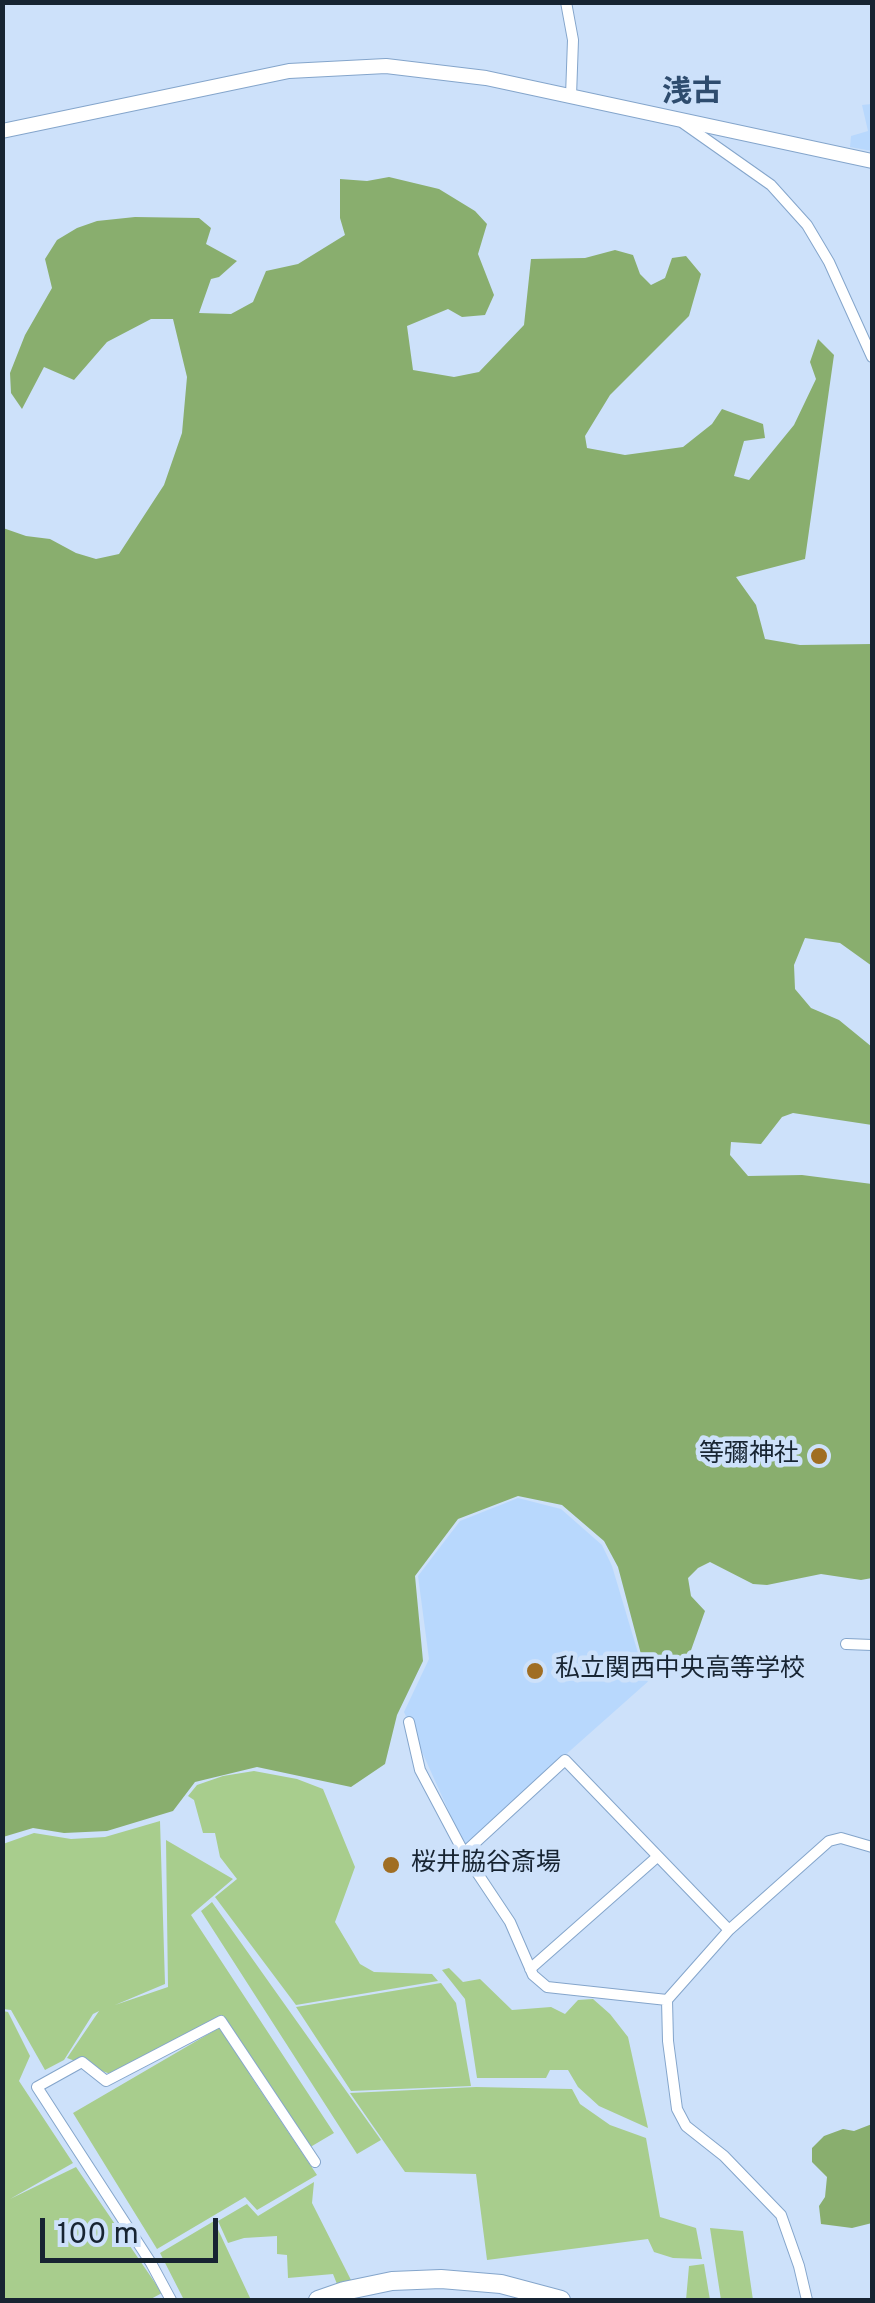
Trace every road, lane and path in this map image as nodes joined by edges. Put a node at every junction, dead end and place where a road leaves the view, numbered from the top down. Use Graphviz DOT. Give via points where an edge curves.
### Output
graph roads {
  1 [pos="566,2"];
  2 [pos="570,96"];
  3 [pos="680,121"];
  4 [pos="2,131"];
  5 [pos="872,160"];
  6 [pos="872,357"];
  7 [pos="846,1644"];
  8 [pos="872,1645"];
  9 [pos="409,1722"];
  10 [pos="872,1847"];
  11 [pos="464,1853"];
  12 [pos="657,1858"];
  13 [pos="729,1930"];
  14 [pos="530,1969"];
  15 [pos="667,2000"];
  16 [pos="315,2162"];
  17 [pos="171,2300"];
  18 [pos="318,2300"];
  19 [pos="561,2300"];
  20 [pos="807,2300"];
  1 -- 2 [label="street" via="573,40"];
  2 -- 3 [label="street"];
  2 -- 4 [label="street" via="386,66 289,71"];
  3 -- 5 [label="street"];
  3 -- 6 [label="street" via="749,167 807,225"];
  7 -- 8 [label="street"];
  9 -- 11 [label="street" via="420,1770"];
  10 -- 13 [label="street" via="828,1841"];
  11 -- 12 [label="street" via="565,1760"];
  11 -- 14 [label="street" via="510,1922"];
  12 -- 13 [label="street"];
  12 -- 14 [label="street"];
  13 -- 15 [label="street"];
  14 -- 15 [label="street" via="547,1986"];
  15 -- 20 [label="street" via="677,2110 781,2215"];
  16 -- 17 [label="street" via="220,2022 106,2080 82,2062 37,2087"];
  18 -- 19 [label="highway" via="392,2281 442,2280 501,2284"];
}
